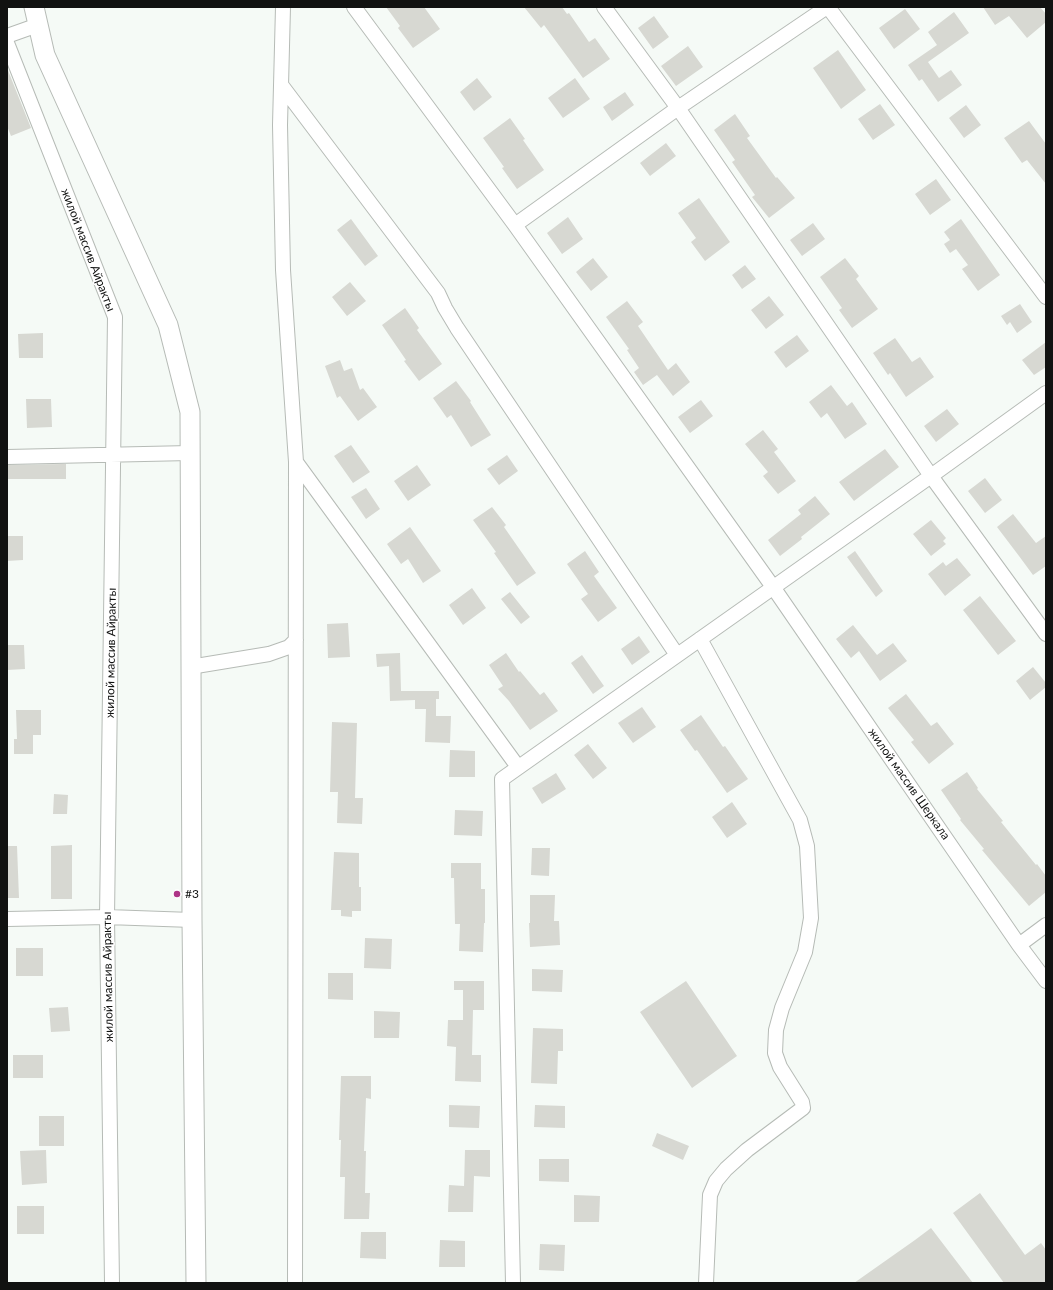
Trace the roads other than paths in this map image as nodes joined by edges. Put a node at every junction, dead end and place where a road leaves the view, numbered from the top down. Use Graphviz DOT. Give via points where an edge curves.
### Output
graph roads {
  1 [pos="34,7"];
  2 [pos="283,7"];
  3 [pos="354,7"];
  4 [pos="604,7"];
  5 [pos="828,7"];
  6 [pos="38,25"];
  7 [pos="7,36"];
  8 [pos="7,43"];
  9 [pos="282,86"];
  10 [pos="678,108"];
  11 [pos="515,225"];
  12 [pos="1046,297"];
  13 [pos="1046,393"];
  14 [pos="190,453"];
  15 [pos="113,454"];
  16 [pos="7,457"];
  17 [pos="296,462"];
  18 [pos="931,476"];
  19 [pos="773,587"];
  20 [pos="1046,634"];
  21 [pos="700,639"];
  22 [pos="296,640"];
  23 [pos="677,655"];
  24 [pos="190,667"];
  25 [pos="518,767"];
  26 [pos="107,917"];
  27 [pos="7,919"];
  28 [pos="192,920"];
  29 [pos="1046,925"];
  30 [pos="1019,945"];
  31 [pos="1046,981"];
  32 [pos="112,1283"];
  33 [pos="196,1283"];
  34 [pos="295,1283"];
  35 [pos="513,1283"];
  36 [pos="706,1283"];
  1 -- 6 [label="main road"];
  2 -- 9 [label="street"];
  3 -- 11 [label="street, жилой массив Шеркала"];
  4 -- 10 [label="street"];
  5 -- 10 [label="street"];
  5 -- 12 [label="street"];
  6 -- 7 [label="street"];
  6 -- 14 [label="main road" via="45,55 168,325 190,412"];
  8 -- 15 [label="street, жилой массив Айракты" via="115,317"];
  9 -- 17 [label="street" via="280,125 283,270"];
  9 -- 23 [label="street" via="438,293 457,328"];
  10 -- 11 [label="street"];
  10 -- 18 [label="street"];
  11 -- 19 [label="street, жилой массив Шеркала"];
  13 -- 18 [label="street"];
  14 -- 15 [label="street"];
  14 -- 24 [label="main road"];
  15 -- 16 [label="street"];
  15 -- 26 [label="street, жилой массив Айракты"];
  17 -- 22 [label="street"];
  17 -- 25 [label="street"];
  18 -- 19 [label="street"];
  18 -- 20 [label="street"];
  19 -- 21 [label="street"];
  19 -- 30 [label="street, жилой массив Шеркала"];
  21 -- 23 [label="street"];
  21 -- 36 [label="street" via="800,820 807,846 811,918 805,952 782,1008 776,1030 775,1053 803,1108 747,1150 716,1181 710,1195"];
  22 -- 24 [label="street" via="289,647 269,654"];
  22 -- 34 [label="street"];
  23 -- 25 [label="street"];
  24 -- 28 [label="main road"];
  25 -- 35 [label="street" via="502,779"];
  26 -- 27 [label="street"];
  26 -- 28 [label="street"];
  26 -- 32 [label="street, жилой массив Айракты"];
  28 -- 33 [label="main road"];
  29 -- 30 [label="street"];
  30 -- 31 [label="street, жилой массив Шеркала"];
}
